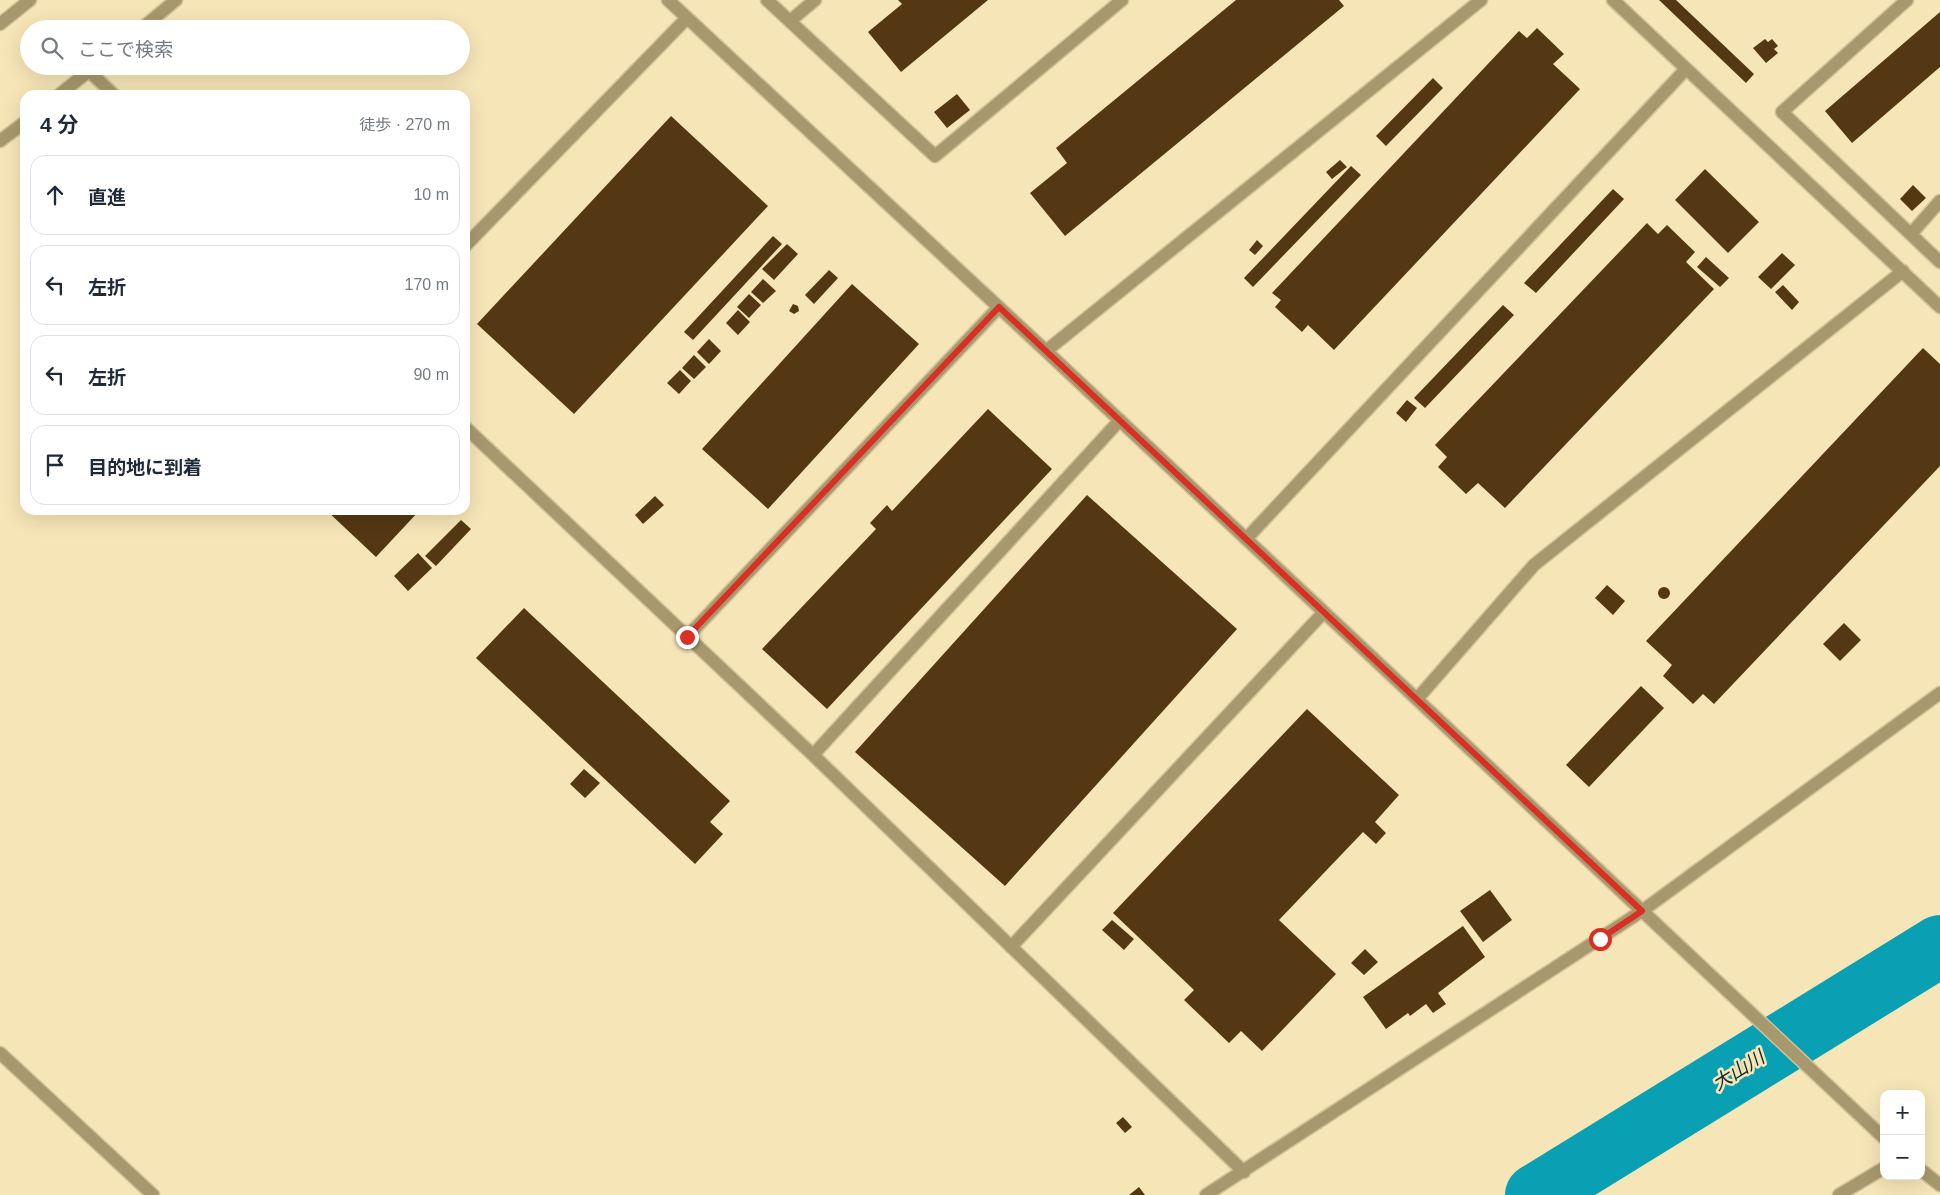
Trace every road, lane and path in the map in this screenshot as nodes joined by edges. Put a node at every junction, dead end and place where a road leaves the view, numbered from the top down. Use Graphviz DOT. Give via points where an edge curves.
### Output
graph roads {
  1 [pos="30,0"];
  2 [pos="176,0"];
  3 [pos="668,0"];
  4 [pos="767,0"];
  5 [pos="815,0"];
  6 [pos="1122,0"];
  7 [pos="1482,0"];
  8 [pos="1613,0"];
  9 [pos="1907,0"];
  10 [pos="687,18"];
  11 [pos="152,20"];
  12 [pos="790,21"];
  13 [pos="0,24"];
  14 [pos="1686,68"];
  15 [pos="84,75"];
  16 [pos="97,75"];
  17 [pos="65,90"];
  18 [pos="110,90"];
  19 [pos="20,126"];
  20 [pos="0,141"];
  21 [pos="1940,201"];
  22 [pos="1911,234"];
  23 [pos="470,241"];
  24 [pos="1940,262"];
  25 [pos="1903,271"];
  26 [pos="999,307"];
  27 [pos="1940,307"];
  28 [pos="1046,351"];
  29 [pos="1120,420"];
  30 [pos="470,432"];
  31 [pos="1246,539"];
  32 [pos="1324,612"];
  33 [pos="687,637"];
  34 [pos="1940,693"];
  35 [pos="1417,699"];
  36 [pos="812,755"];
  37 [pos="1642,911"];
  38 [pos="1011,947"];
  39 [pos="0,1053"];
  40 [pos="1880,1135"];
  41 [pos="1880,1170"];
  42 [pos="1244,1172"];
  43 [pos="1925,1173"];
  44 [pos="1940,1186"];
  45 [pos="153,1195"];
  46 [pos="1206,1195"];
  47 [pos="1839,1195"];
  1 -- 13 [label="street"];
  2 -- 11 [label="street"];
  3 -- 10 [label="street"];
  4 -- 12 [label="street"];
  5 -- 12 [label="street"];
  6 -- 12 [label="street" via="935,156"];
  7 -- 28 [label="street"];
  8 -- 14 [label="street"];
  9 -- 22 [label="street" via="1782,112"];
  10 -- 23 [label="street"];
  10 -- 26 [label="street"];
  14 -- 25 [label="street"];
  14 -- 31 [label="street"];
  15 -- 17 [label="street"];
  16 -- 18 [label="street"];
  19 -- 20 [label="street"];
  21 -- 22 [label="street"];
  22 -- 24 [label="street"];
  25 -- 27 [label="street"];
  25 -- 35 [label="street" via="1534,565"];
  26 -- 28 [label="street"];
  26 -- 33 [label="street"];
  28 -- 29 [label="street"];
  29 -- 31 [label="street"];
  29 -- 36 [label="street"];
  30 -- 33 [label="street"];
  31 -- 32 [label="street"];
  32 -- 35 [label="street"];
  32 -- 38 [label="street"];
  33 -- 36 [label="street"];
  34 -- 37 [label="street"];
  35 -- 37 [label="street"];
  36 -- 38 [label="street"];
  37 -- 40 [label="street"];
  37 -- 42 [label="street"];
  38 -- 42 [label="street"];
  39 -- 45 [label="street"];
  41 -- 47 [label="street"];
  42 -- 46 [label="street"];
  43 -- 44 [label="street"];
}
